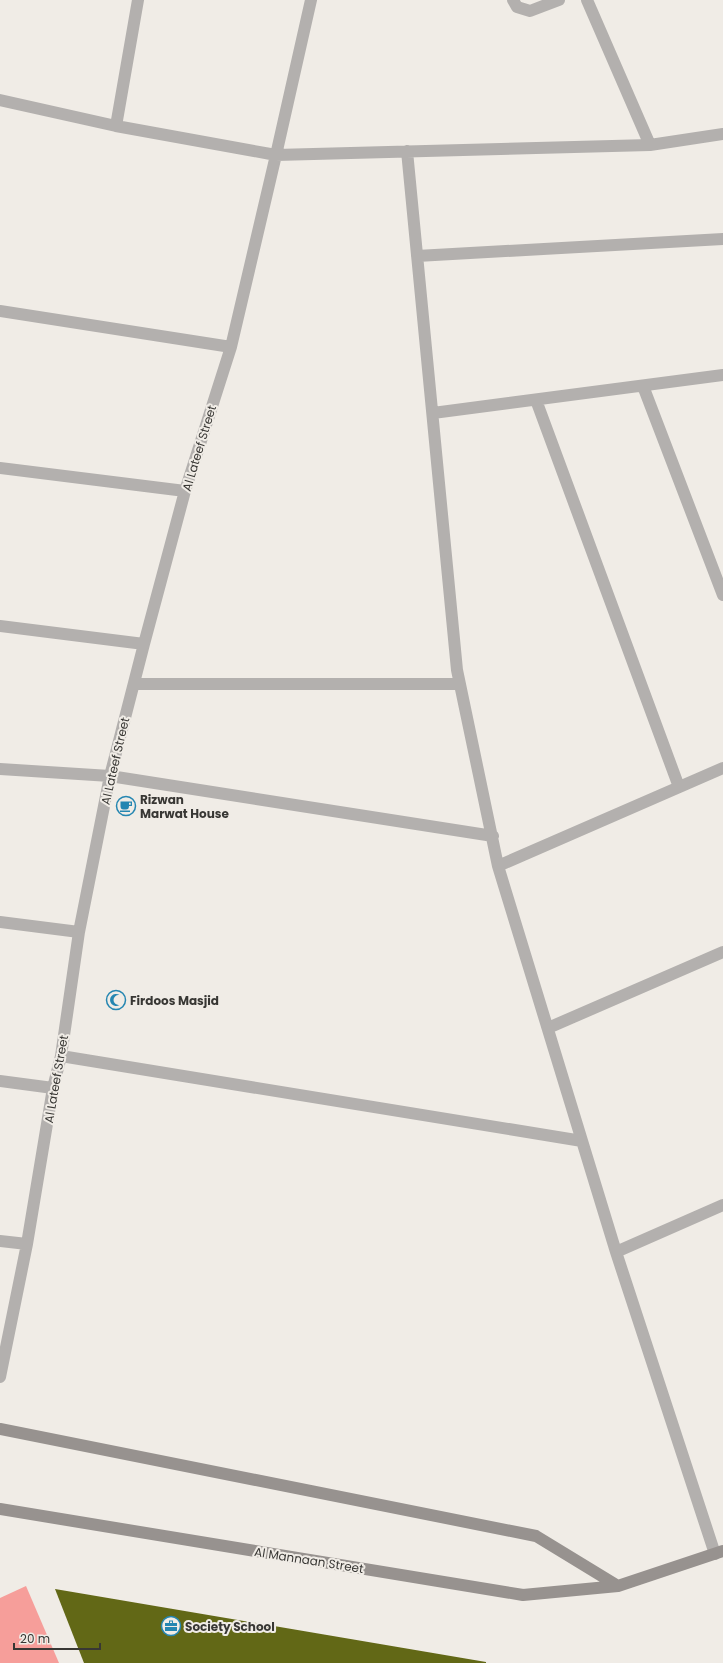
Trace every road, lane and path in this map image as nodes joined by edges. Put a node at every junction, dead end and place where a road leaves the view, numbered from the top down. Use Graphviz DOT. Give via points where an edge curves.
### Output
graph roads {
  1 [pos="138,0"];
  2 [pos="310,0"];
  3 [pos="513,0"];
  4 [pos="559,0"];
  5 [pos="587,0"];
  6 [pos="0,100"];
  7 [pos="116,126"];
  8 [pos="723,134"];
  9 [pos="650,145"];
  10 [pos="407,151"];
  11 [pos="276,155"];
  12 [pos="723,239"];
  13 [pos="417,256"];
  14 [pos="0,311"];
  15 [pos="231,347"];
  16 [pos="723,375"];
  17 [pos="643,386"];
  18 [pos="536,400"];
  19 [pos="432,413"];
  20 [pos="0,468"];
  21 [pos="185,491"];
  22 [pos="723,595"];
  23 [pos="0,626"];
  24 [pos="144,644"];
  25 [pos="134,684"];
  26 [pos="460,684"];
  27 [pos="723,768"];
  28 [pos="0,769"];
  29 [pos="110,776"];
  30 [pos="679,787"];
  31 [pos="493,836"];
  32 [pos="498,866"];
  33 [pos="0,922"];
  34 [pos="79,932"];
  35 [pos="723,952"];
  36 [pos="548,1028"];
  37 [pos="61,1056"];
  38 [pos="0,1081"];
  39 [pos="53,1088"];
  40 [pos="582,1141"];
  41 [pos="723,1205"];
  42 [pos="0,1241"];
  43 [pos="27,1244"];
  44 [pos="616,1252"];
  45 [pos="0,1377"];
  46 [pos="0,1429"];
  47 [pos="0,1509"];
  48 [pos="719,1552"];
  49 [pos="618,1586"];
  1 -- 7 [label="street"];
  2 -- 11 [label="street, Al Lateef Street"];
  3 -- 4 [label="street" via="517,7 530,11"];
  5 -- 9 [label="street"];
  6 -- 7 [label="street"];
  7 -- 11 [label="street"];
  8 -- 9 [label="street"];
  9 -- 10 [label="street"];
  10 -- 11 [label="street"];
  10 -- 13 [label="street"];
  11 -- 15 [label="street, Al Lateef Street"];
  12 -- 13 [label="street"];
  13 -- 19 [label="street"];
  14 -- 15 [label="street"];
  15 -- 21 [label="street, Al Lateef Street"];
  16 -- 17 [label="street"];
  17 -- 18 [label="street"];
  17 -- 22 [label="street"];
  18 -- 19 [label="street"];
  18 -- 30 [label="street"];
  19 -- 26 [label="street"];
  20 -- 21 [label="street"];
  21 -- 24 [label="street, Al Lateef Street"];
  23 -- 24 [label="street"];
  24 -- 25 [label="street, Al Lateef Street"];
  25 -- 26 [label="street"];
  25 -- 29 [label="street, Al Lateef Street"];
  26 -- 31 [label="street"];
  27 -- 30 [label="street"];
  28 -- 29 [label="street"];
  29 -- 31 [label="street"];
  29 -- 34 [label="street, Al Lateef Street"];
  30 -- 32 [label="street"];
  31 -- 32 [label="street"];
  32 -- 36 [label="street"];
  33 -- 34 [label="street"];
  34 -- 37 [label="street, Al Lateef Street"];
  35 -- 36 [label="street"];
  36 -- 40 [label="street"];
  37 -- 39 [label="street, Al Lateef Street"];
  37 -- 40 [label="street"];
  38 -- 39 [label="street"];
  39 -- 43 [label="street, Al Lateef Street"];
  40 -- 44 [label="street"];
  41 -- 44 [label="street"];
  42 -- 43 [label="street"];
  43 -- 45 [label="street, Al Lateef Street"];
  44 -- 48 [label="street"];
  46 -- 49 [label="street" via="536,1536"];
  47 -- 49 [label="street, Al Mannaan Street" via="523,1595"];
  48 -- 49 [label="street, Al Mannaan Street"];
}
